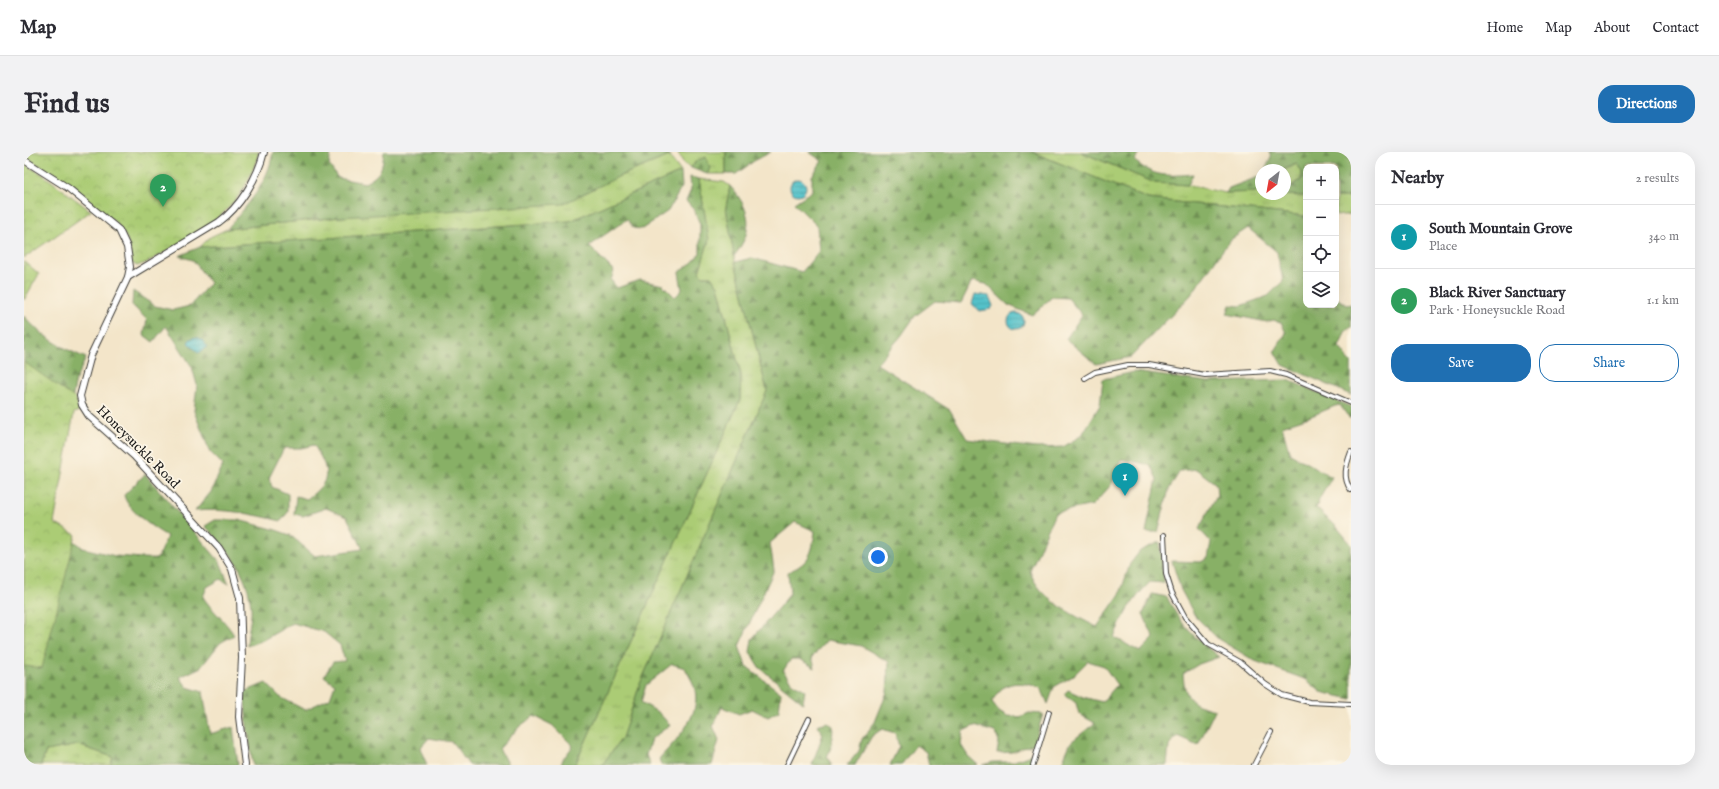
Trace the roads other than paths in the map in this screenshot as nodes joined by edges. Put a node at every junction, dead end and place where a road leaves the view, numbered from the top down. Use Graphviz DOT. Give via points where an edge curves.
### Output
graph roads {
  1 [pos="264,152"];
  2 [pos="24,160"];
  3 [pos="128,277"];
  4 [pos="1085,378"];
  5 [pos="1351,403"];
  6 [pos="1351,452"];
  7 [pos="1351,490"];
  8 [pos="1164,535"];
  9 [pos="1351,704"];
  10 [pos="1049,712"];
  11 [pos="809,720"];
  12 [pos="1271,732"];
  13 [pos="245,765"];
  14 [pos="787,765"];
  15 [pos="1033,765"];
  16 [pos="1254,765"];
  1 -- 3 [label="street" via="252,181 230,213"];
  2 -- 3 [label="street" via="68,188 119,230 127,247 130,266"];
  3 -- 13 [label="street, Honeysuckle Road" via="91,355 80,391 81,401 89,416 134,456 219,548 232,569 240,598 242,658 239,717"];
  4 -- 5 [label="street" via="1095,372 1138,364 1205,375 1270,372 1286,375"];
  6 -- 7 [label="street" via="1345,471"];
  8 -- 9 [label="street" via="1166,574 1172,593 1185,617 1208,644 1240,662 1282,695 1309,702"];
  10 -- 15 [label="street"];
  11 -- 14 [label="street"];
  12 -- 16 [label="street"];
}
